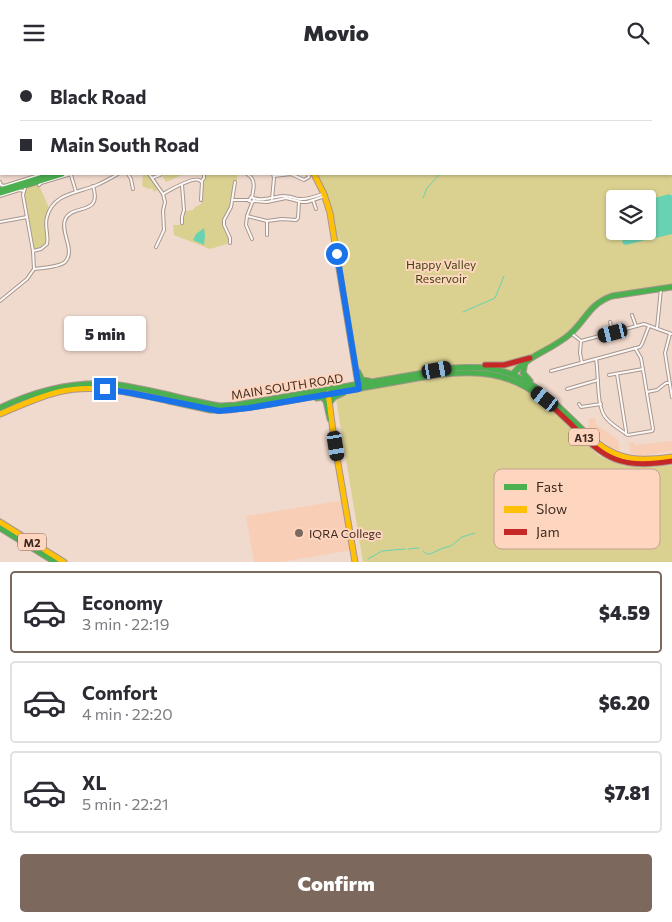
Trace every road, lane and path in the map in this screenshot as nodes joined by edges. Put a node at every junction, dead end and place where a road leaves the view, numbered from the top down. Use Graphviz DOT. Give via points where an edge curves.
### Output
graph roads {
  1 [pos="39,175"];
  2 [pos="51,175"];
  3 [pos="59,175"];
  4 [pos="68,175"];
  5 [pos="71,175"];
  6 [pos="116,175"];
  7 [pos="129,175"];
  8 [pos="150,175"];
  9 [pos="160,175"];
  10 [pos="204,175"];
  11 [pos="249,175"];
  12 [pos="273,175"];
  13 [pos="295,175"];
  14 [pos="308,175"];
  15 [pos="314,175"];
  16 [pos="152,178"];
  17 [pos="202,181"];
  18 [pos="0,182"];
  19 [pos="235,182"];
  20 [pos="39,185"];
  21 [pos="182,185"];
  22 [pos="24,186"];
  23 [pos="93,186"];
  24 [pos="133,189"];
  25 [pos="0,192"];
  26 [pos="76,192"];
  27 [pos="163,194"];
  28 [pos="324,195"];
  29 [pos="201,200"];
  30 [pos="232,200"];
  31 [pos="253,200"];
  32 [pos="272,200"];
  33 [pos="300,200"];
  34 [pos="313,200"];
  35 [pos="316,209"];
  36 [pos="247,216"];
  37 [pos="27,217"];
  38 [pos="0,221"];
  39 [pos="267,221"];
  40 [pos="182,223"];
  41 [pos="267,235"];
  42 [pos="252,239"];
  43 [pos="230,243"];
  44 [pos="156,247"];
  45 [pos="33,251"];
  46 [pos="34,269"];
  47 [pos="672,287"];
  48 [pos="662,289"];
  49 [pos="0,301"];
  50 [pos="632,315"];
  51 [pos="610,322"];
  52 [pos="636,326"];
  53 [pos="649,326"];
  54 [pos="657,328"];
  55 [pos="571,333"];
  56 [pos="613,333"];
  57 [pos="671,334"];
  58 [pos="581,341"];
  59 [pos="635,348"];
  60 [pos="596,359"];
  61 [pos="527,360"];
  62 [pos="582,363"];
  63 [pos="474,366"];
  64 [pos="356,367"];
  65 [pos="643,369"];
  66 [pos="551,371"];
  67 [pos="617,374"];
  68 [pos="609,375"];
  69 [pos="511,376"];
  70 [pos="598,380"];
  71 [pos="375,381"];
  72 [pos="670,383"];
  73 [pos="356,385"];
  74 [pos="534,385"];
  75 [pos="116,387"];
  76 [pos="567,389"];
  77 [pos="328,392"];
  78 [pos="647,392"];
  79 [pos="672,395"];
  80 [pos="304,398"];
  81 [pos="330,402"];
  82 [pos="579,404"];
  83 [pos="601,404"];
  84 [pos="228,406"];
  85 [pos="581,407"];
  86 [pos="0,408"];
  87 [pos="249,408"];
  88 [pos="584,411"];
  89 [pos="0,414"];
  90 [pos="333,427"];
  91 [pos="626,434"];
  92 [pos="671,460"];
  93 [pos="0,522"];
  94 [pos="0,528"];
  95 [pos="55,562"];
  96 [pos="64,562"];
  97 [pos="355,562"];
  1 -- 18 [label="street" via="4,186"];
  2 -- 22 [label="main road"];
  3 -- 22 [label="main road"];
  4 -- 20 [label="street"];
  5 -- 26 [label="street"];
  6 -- 23 [label="street"];
  7 -- 24 [label="street"];
  8 -- 16 [label="street"];
  9 -- 16 [label="street"];
  10 -- 17 [label="street"];
  11 -- 31 [label="street" via="254,181"];
  12 -- 32 [label="street"];
  13 -- 14 [label="street" via="304,180"];
  15 -- 28 [label="main road"];
  16 -- 27 [label="street"];
  17 -- 21 [label="street" via="194,180"];
  17 -- 29 [label="street"];
  19 -- 30 [label="street"];
  21 -- 27 [label="street"];
  21 -- 40 [label="street"];
  22 -- 25 [label="main road"];
  22 -- 37 [label="street"];
  23 -- 26 [label="street"];
  23 -- 46 [label="street" via="96,195 90,206 65,219 68,255 65,262"];
  26 -- 45 [label="street" via="60,198 51,206 46,221 47,244"];
  27 -- 44 [label="street" via="164,230"];
  28 -- 33 [label="street"];
  28 -- 34 [label="street"];
  28 -- 64 [label="main road" via="330,213"];
  30 -- 31 [label="street"];
  30 -- 43 [label="street" via="224,220"];
  31 -- 32 [label="street"];
  31 -- 36 [label="street"];
  32 -- 33 [label="street" via="287,196"];
  33 -- 34 [label="street"];
  33 -- 39 [label="street" via="297,219"];
  34 -- 35 [label="street"];
  36 -- 39 [label="street"];
  36 -- 42 [label="street" via="246,225"];
  37 -- 38 [label="street"];
  37 -- 45 [label="street"];
  39 -- 41 [label="street"];
  45 -- 46 [label="street"];
  46 -- 49 [label="street"];
  47 -- 48 [label="main road"];
  48 -- 54 [label="street"];
  48 -- 55 [label="main road" via="602,299"];
  50 -- 52 [label="street"];
  51 -- 56 [label="street"];
  52 -- 53 [label="street"];
  52 -- 56 [label="street"];
  53 -- 54 [label="street"];
  53 -- 59 [label="street" via="642,344"];
  54 -- 57 [label="street"];
  55 -- 58 [label="street"];
  55 -- 61 [label="main road"];
  56 -- 58 [label="street"];
  57 -- 72 [label="street" via="665,353"];
  58 -- 62 [label="street"];
  59 -- 60 [label="street"];
  59 -- 65 [label="street"];
  60 -- 62 [label="street"];
  60 -- 70 [label="street"];
  61 -- 63 [label="main road"];
  61 -- 69 [label="main road"];
  61 -- 74 [label="main road" via="522,373"];
  62 -- 66 [label="street"];
  63 -- 69 [label="main road, MAIN SOUTH ROAD / A13" via="491,368"];
  63 -- 71 [label="main road, MAIN SOUTH ROAD / A13"];
  64 -- 71 [label="main road" via="361,380"];
  64 -- 73 [label="main road"];
  65 -- 67 [label="street"];
  65 -- 78 [label="street"];
  67 -- 68 [label="street"];
  67 -- 91 [label="street"];
  69 -- 73 [label="main road, MAIN SOUTH ROAD / A13" via="460,372"];
  69 -- 74 [label="main road, MAIN SOUTH ROAD / A13"];
  69 -- 92 [label="main road, MAIN SOUTH ROAD / A13" via="528,385 607,455 638,464"];
  70 -- 76 [label="street"];
  70 -- 83 [label="street"];
  71 -- 73 [label="main road, MAIN SOUTH ROAD / A13"];
  72 -- 78 [label="street"];
  72 -- 79 [label="street"];
  73 -- 77 [label="main road, MAIN SOUTH ROAD / A13"];
  73 -- 81 [label="main road, A13"];
  74 -- 92 [label="main road, MAIN SOUTH ROAD / A13" via="610,452 634,459"];
  75 -- 84 [label="main road, MAIN SOUTH ROAD / A13"];
  75 -- 86 [label="main road, MAIN SOUTH ROAD / A13" via="88,383 50,388"];
  75 -- 87 [label="main road, MAIN SOUTH ROAD / A13" via="210,409"];
  75 -- 89 [label="main road, MAIN SOUTH ROAD / A13" via="58,392"];
  77 -- 80 [label="main road, MAIN SOUTH ROAD / A13"];
  77 -- 81 [label="main road"];
  77 -- 84 [label="main road, MAIN SOUTH ROAD / A13"];
  78 -- 91 [label="street" via="652,431"];
  80 -- 87 [label="main road, MAIN SOUTH ROAD / A13"];
  80 -- 90 [label="main road, A13" via="324,399"];
  81 -- 90 [label="main road"];
  82 -- 85 [label="street"];
  83 -- 85 [label="street"];
  83 -- 91 [label="street" via="606,419"];
  84 -- 87 [label="main road"];
  85 -- 88 [label="street"];
  90 -- 97 [label="main road"];
  93 -- 96 [label="main road, M2"];
  94 -- 95 [label="main road, M2"];
}
